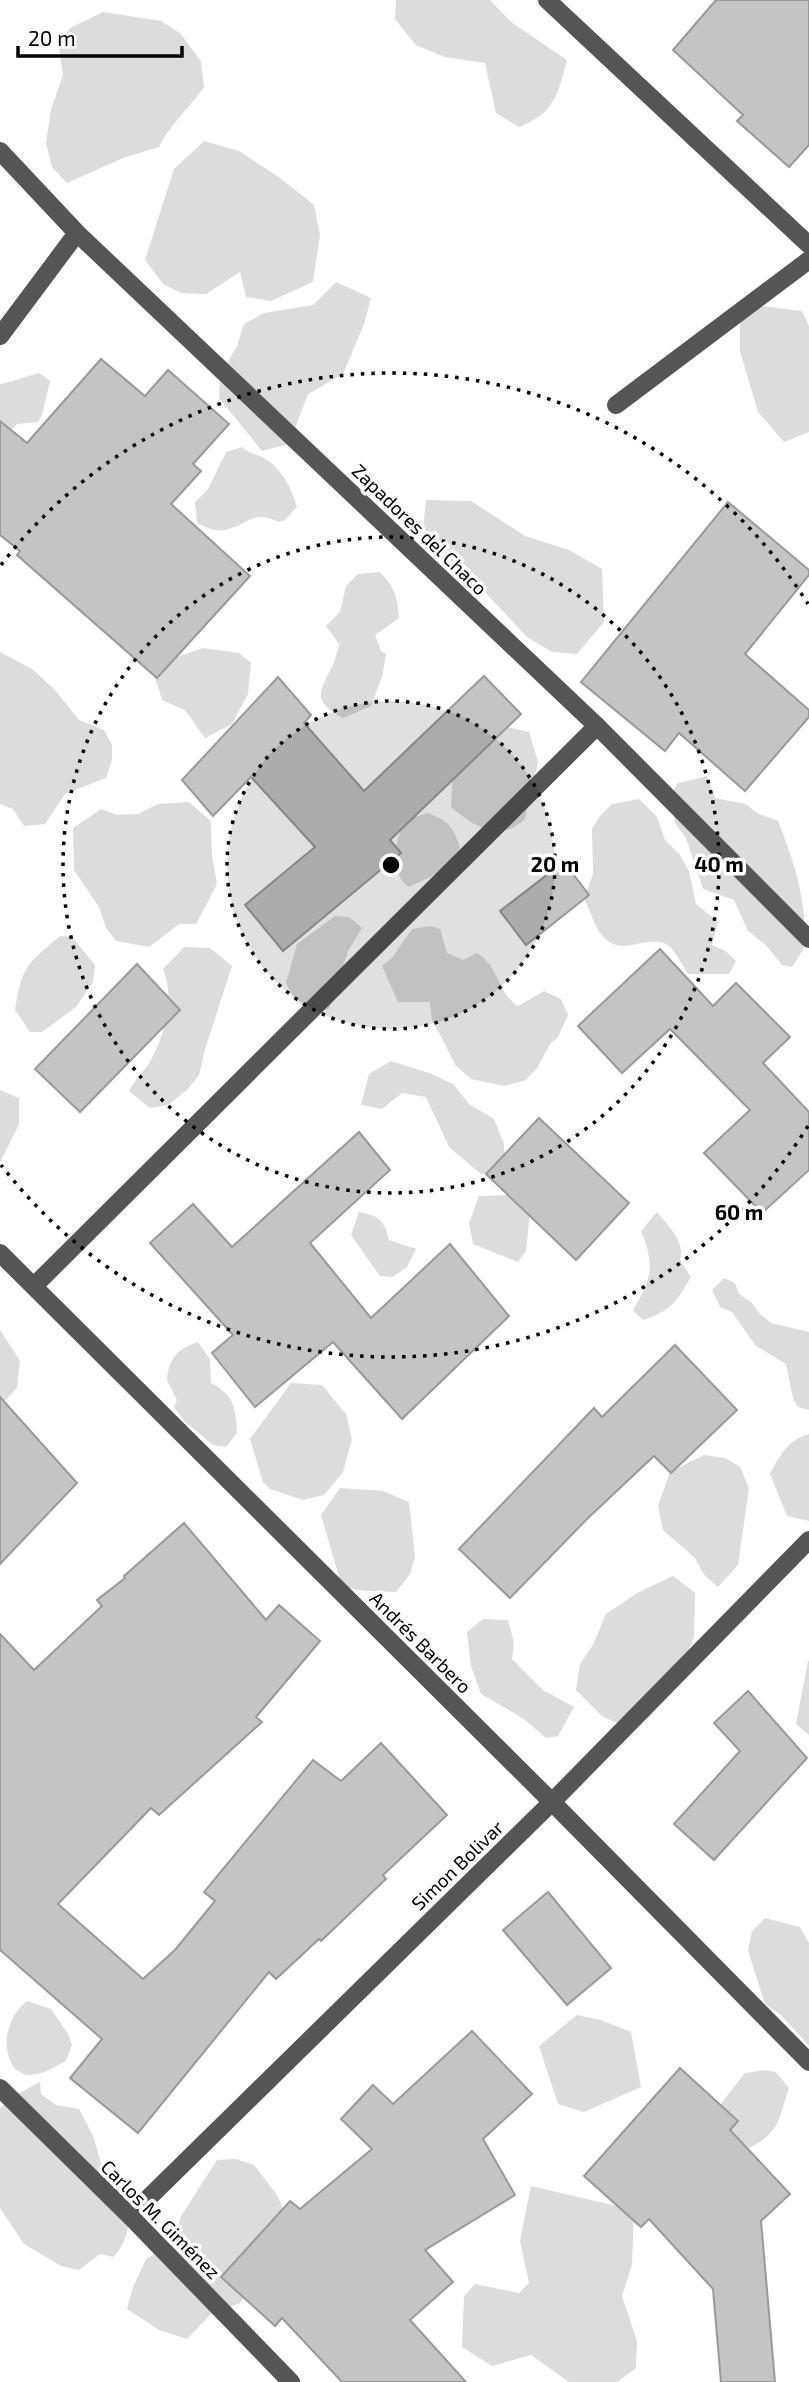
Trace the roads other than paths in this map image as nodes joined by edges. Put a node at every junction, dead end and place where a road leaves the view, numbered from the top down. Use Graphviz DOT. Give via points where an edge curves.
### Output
graph roads {
  1 [pos="547,0"];
  2 [pos="0,151"];
  3 [pos="77,233"];
  4 [pos="809,245"];
  5 [pos="809,260"];
  6 [pos="0,336"];
  7 [pos="616,405"];
  8 [pos="597,726"];
  9 [pos="809,939"];
  10 [pos="0,1253"];
  11 [pos="34,1286"];
  12 [pos="809,1540"];
  13 [pos="552,1802"];
  14 [pos="809,2062"];
  15 [pos="0,2088"];
  16 [pos="130,2216"];
  17 [pos="291,2382"];
  1 -- 4 [label="street"];
  2 -- 3 [label="street, Zapadores del Chaco"];
  3 -- 6 [label="street"];
  3 -- 8 [label="street, Zapadores del Chaco"];
  5 -- 7 [label="street"];
  8 -- 9 [label="street, Zapadores del Chaco"];
  8 -- 11 [label="street"];
  10 -- 11 [label="street, Andrés Barbero"];
  11 -- 13 [label="street, Andrés Barbero"];
  12 -- 13 [label="street, Simon Bolivar"];
  13 -- 14 [label="street, Andrés Barbero"];
  13 -- 16 [label="street, Simon Bolivar"];
  15 -- 16 [label="street, Carlos M. Giménez"];
  16 -- 17 [label="street, Carlos M. Giménez"];
}
